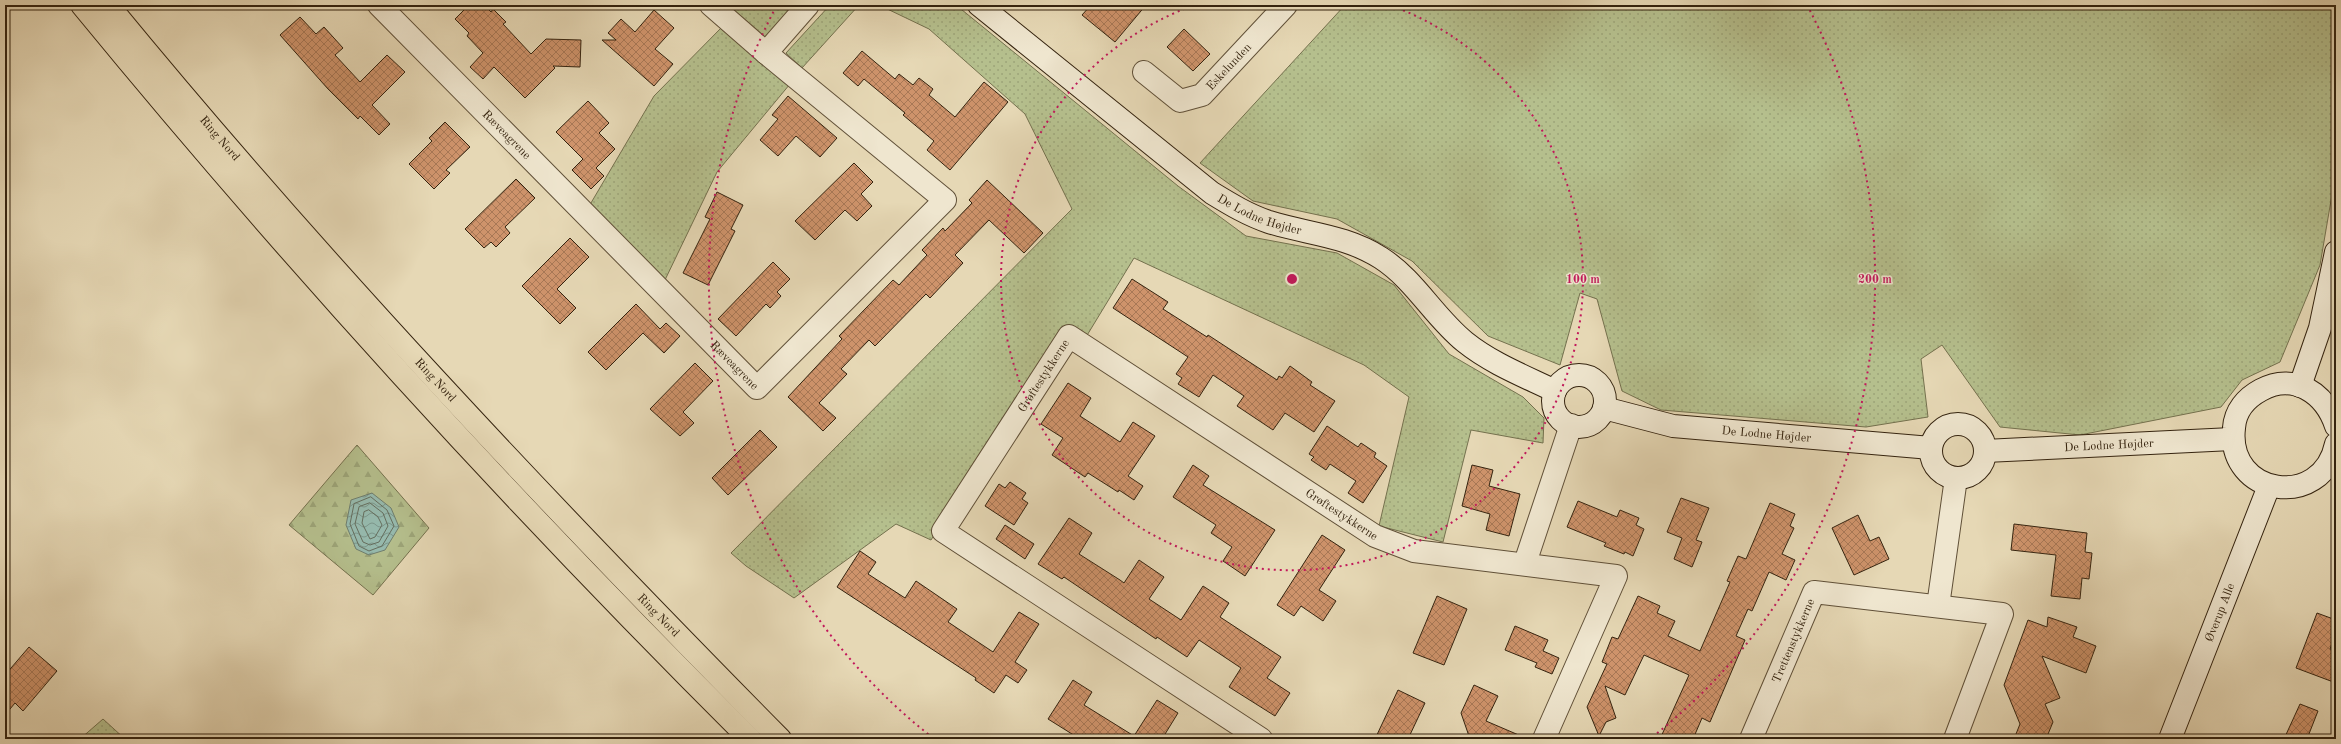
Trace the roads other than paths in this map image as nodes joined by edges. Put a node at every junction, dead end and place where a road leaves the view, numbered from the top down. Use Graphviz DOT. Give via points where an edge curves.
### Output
graph roads {
  1 [pos="82,5"];
  2 [pos="108,5"];
  3 [pos="379,5"];
  4 [pos="711,5"];
  5 [pos="808,5"];
  6 [pos="979,5"];
  7 [pos="1286,5"];
  8 [pos="766,53"];
  9 [pos="1144,72"];
  10 [pos="2336,252"];
  11 [pos="2300,386"];
  12 [pos="1555,391"];
  13 [pos="1604,408"];
  14 [pos="1571,425"];
  15 [pos="2336,426"];
  16 [pos="2232,439"];
  17 [pos="1931,448"];
  18 [pos="1985,451"];
  19 [pos="2335,451"];
  20 [pos="1956,478"];
  21 [pos="2269,486"];
  22 [pos="1525,563"];
  23 [pos="1938,606"];
  24 [pos="750,739"];
  25 [pos="780,739"];
  26 [pos="1261,739"];
  27 [pos="1544,739"];
  28 [pos="1752,739"];
  29 [pos="1955,739"];
  30 [pos="2170,739"];
  1 -- 24 [label="highway" via="296,256 455,434"];
  2 -- 25 [label="highway, Ring Nord" via="157,66 403,343"];
  3 -- 8 [label="street, Ræveagrene" via="758,388 945,200"];
  4 -- 8 [label="street, Ræveagrene"];
  5 -- 8 [label="street"];
  6 -- 12 [label="street, De Lodne Højder" via="1212,193 1242,211 1269,222 1348,242 1381,258 1409,282 1464,341 1494,362"];
  7 -- 9 [label="street, Eskelunden" via="1202,95 1180,101"];
  10 -- 11 [label="street" via="2320,328"];
  11 -- 15 [label="street" via="2324,401 2332,413"];
  11 -- 16 [label="street" via="2284,384 2267,387 2252,395 2241,407 2234,422"];
  12 -- 13 [label="street" via="1566,378 1574,375 1589,377 1601,386"];
  12 -- 14 [label="street" via="1553,399 1556,412 1564,422"];
  13 -- 14 [label="street" via="1600,416 1591,423 1579,427"];
  13 -- 17 [label="street, De Lodne Højder" via="1673,426"];
  14 -- 22 [label="street"];
  16 -- 18 [label="street, De Lodne Højder"];
  16 -- 21 [label="street" via="2243,468 2255,479"];
  17 -- 18 [label="street" via="1936,435 1945,426 1963,424 1972,427 1979,434"];
  17 -- 20 [label="street" via="1934,464 1940,471"];
  18 -- 20 [label="street" via="1979,468 1964,477"];
  19 -- 21 [label="street" via="2320,473 2300,486"];
  20 -- 23 [label="street"];
  21 -- 30 [label="street, Øverup Alle"];
  22 -- 26 [label="street, Grøftestykkerne" via="1414,551 1374,536 1069,336 943,531"];
  22 -- 27 [label="street, Grøftestykkerne" via="1616,576"];
  23 -- 28 [label="street, Trettenstykkerne" via="1814,592"];
  23 -- 29 [label="street, Trettenstykkerne" via="2002,614"];
}
